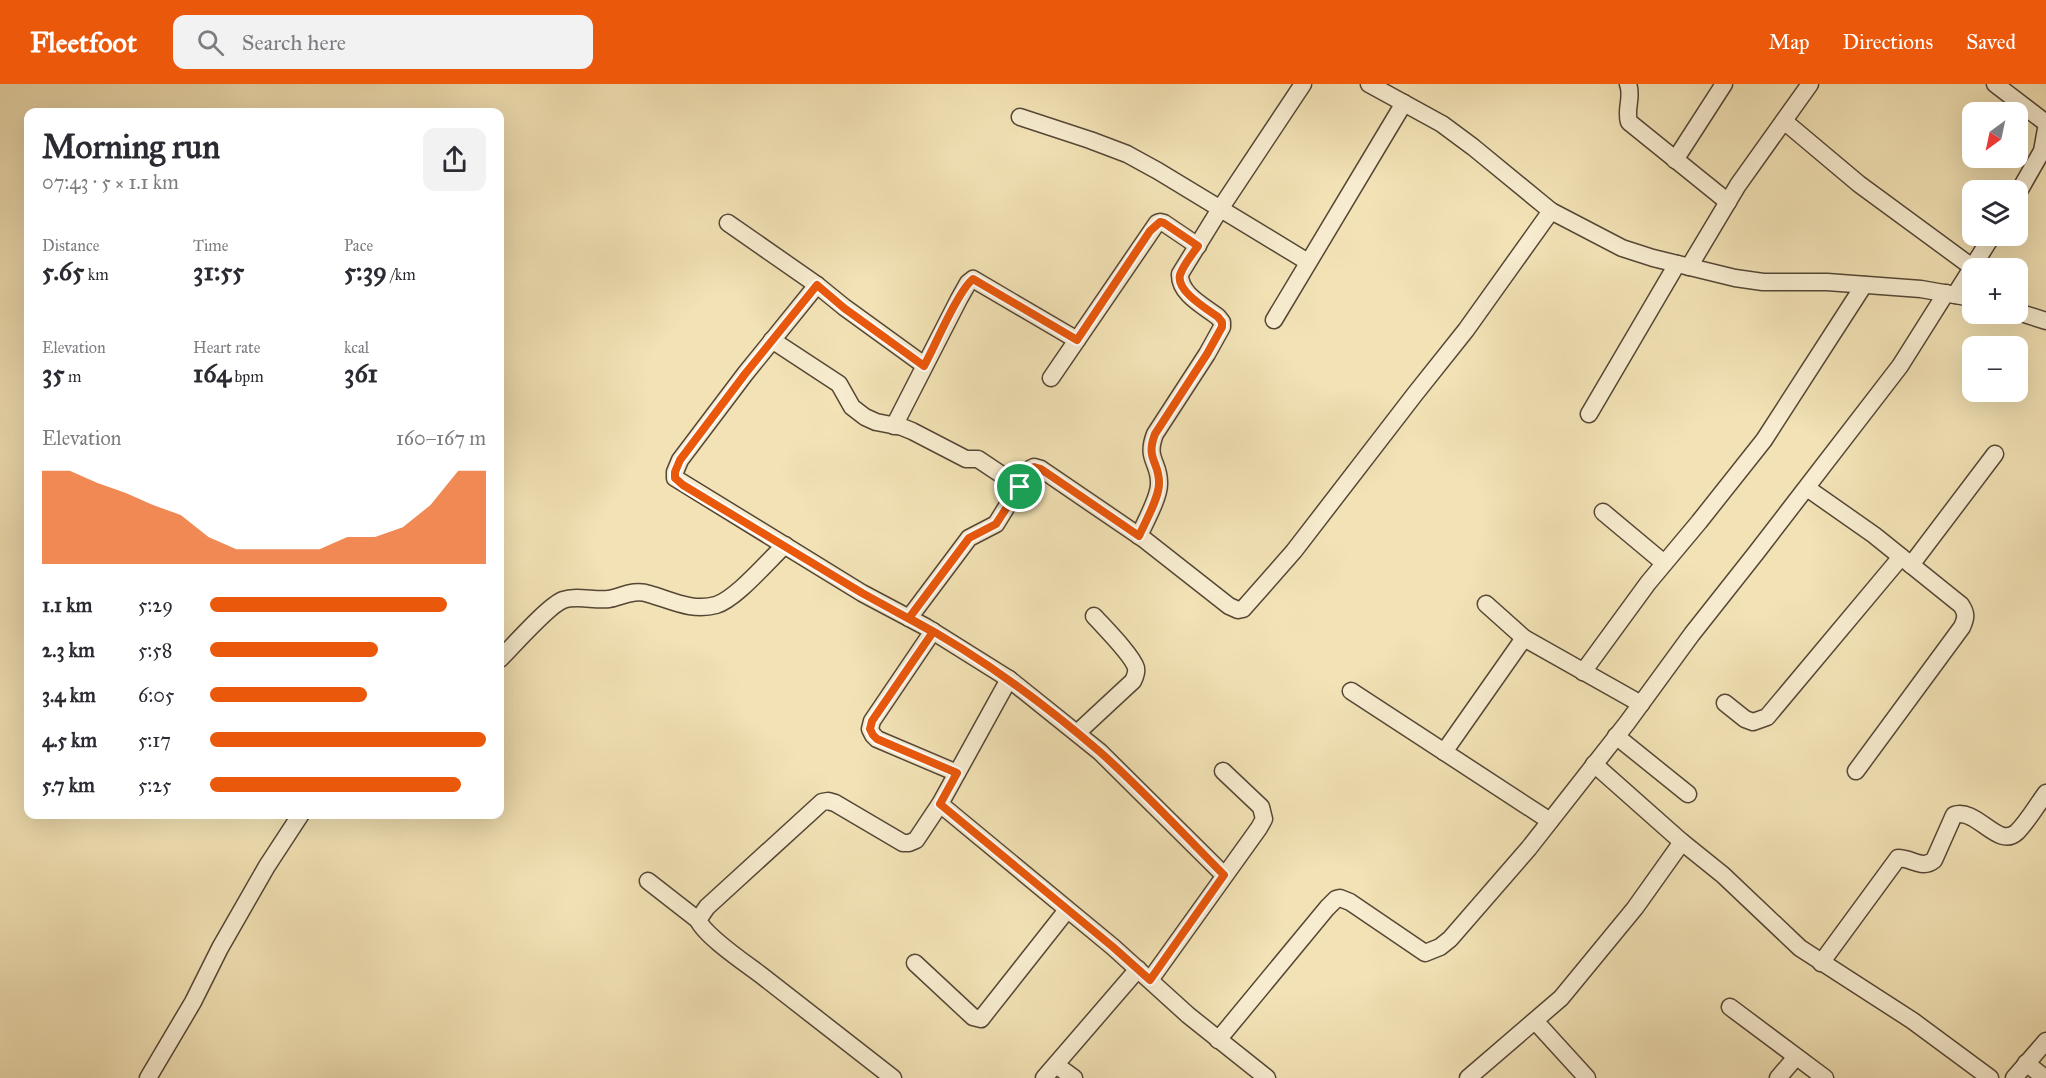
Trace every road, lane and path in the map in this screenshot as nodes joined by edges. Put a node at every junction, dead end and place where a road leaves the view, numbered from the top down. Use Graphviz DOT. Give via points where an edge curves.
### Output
graph roads {
  1 [pos="1304,84"];
  2 [pos="1369,84"];
  3 [pos="1724,84"];
  4 [pos="1810,84"];
  5 [pos="1995,84"];
  6 [pos="1632,87"];
  7 [pos="1404,103"];
  8 [pos="1020,117"];
  9 [pos="1784,121"];
  10 [pos="2046,123"];
  11 [pos="2046,129"];
  12 [pos="1676,160"];
  13 [pos="2025,180"];
  14 [pos="1728,202"];
  15 [pos="1220,209"];
  16 [pos="1551,211"];
  17 [pos="728,223"];
  18 [pos="1198,246"];
  19 [pos="1962,260"];
  20 [pos="1308,262"];
  21 [pos="1683,265"];
  22 [pos="1962,280"];
  23 [pos="817,285"];
  24 [pos="1864,285"];
  25 [pos="1951,294"];
  26 [pos="1962,296"];
  27 [pos="2028,315"];
  28 [pos="1275,320"];
  29 [pos="2046,321"];
  30 [pos="772,340"];
  31 [pos="1077,340"];
  32 [pos="924,366"];
  33 [pos="1051,378"];
  34 [pos="1589,414"];
  35 [pos="894,426"];
  36 [pos="1995,454"];
  37 [pos="1020,487"];
  38 [pos="1807,488"];
  39 [pos="1603,512"];
  40 [pos="1139,536"];
  41 [pos="785,545"];
  42 [pos="1906,561"];
  43 [pos="1664,563"];
  44 [pos="1486,604"];
  45 [pos="1094,616"];
  46 [pos="909,618"];
  47 [pos="933,632"];
  48 [pos="1524,638"];
  49 [pos="504,655"];
  50 [pos="1583,672"];
  51 [pos="1009,679"];
  52 [pos="1351,691"];
  53 [pos="1641,704"];
  54 [pos="1725,704"];
  55 [pos="1077,733"];
  56 [pos="1616,736"];
  57 [pos="1444,752"];
  58 [pos="1594,764"];
  59 [pos="1223,771"];
  60 [pos="1856,771"];
  61 [pos="957,773"];
  62 [pos="2046,793"];
  63 [pos="1688,794"];
  64 [pos="940,804"];
  65 [pos="298,819"];
  66 [pos="1550,821"];
  67 [pos="1682,842"];
  68 [pos="1224,875"];
  69 [pos="648,881"];
  70 [pos="1067,910"];
  71 [pos="698,920"];
  72 [pos="915,963"];
  73 [pos="1821,963"];
  74 [pos="1144,975"];
  75 [pos="1730,1007"];
  76 [pos="1536,1022"];
  77 [pos="1218,1040"];
  78 [pos="2046,1041"];
  79 [pos="1797,1057"];
  80 [pos="2026,1063"];
  81 [pos="1056,1065"];
  82 [pos="884,1075"];
  83 [pos="1263,1077"];
  84 [pos="148,1078"];
  85 [pos="1044,1078"];
  86 [pos="1074,1078"];
  87 [pos="1468,1078"];
  88 [pos="1587,1078"];
  89 [pos="1778,1078"];
  90 [pos="1825,1078"];
  91 [pos="1990,1078"];
  92 [pos="2014,1078"];
  93 [pos="2045,1078"];
  1 -- 15 [label="street"];
  2 -- 7 [label="street"];
  3 -- 12 [label="street"];
  4 -- 9 [label="street"];
  5 -- 10 [label="street"];
  6 -- 12 [label="street" via="1629,122"];
  7 -- 16 [label="street" via="1442,124"];
  7 -- 20 [label="street"];
  8 -- 15 [label="street" via="1127,154"];
  9 -- 14 [label="street"];
  9 -- 19 [label="street" via="1859,184"];
  11 -- 13 [label="street" via="2042,151"];
  12 -- 14 [label="street"];
  14 -- 21 [label="street"];
  15 -- 18 [label="street"];
  15 -- 20 [label="street"];
  16 -- 21 [label="street" via="1622,248"];
  16 -- 40 [label="street" via="1466,330 1294,551 1244,609 1229,606"];
  17 -- 23 [label="street"];
  18 -- 31 [label="street" via="1164,223 1157,223"];
  18 -- 40 [label="street" via="1180,274 1180,282 1185,291 1218,317 1222,327 1150,446 1159,489"];
  20 -- 28 [label="street"];
  21 -- 24 [label="street" via="1763,282"];
  21 -- 34 [label="street"];
  22 -- 25 [label="street"];
  23 -- 30 [label="street"];
  23 -- 32 [label="street"];
  24 -- 25 [label="street"];
  24 -- 43 [label="street" via="1764,440"];
  25 -- 26 [label="street"];
  25 -- 38 [label="street"];
  27 -- 29 [label="street"];
  30 -- 35 [label="street" via="839,384 859,414"];
  30 -- 41 [label="street" via="680,460 675,478"];
  31 -- 32 [label="street" via="973,279"];
  31 -- 33 [label="street"];
  32 -- 35 [label="street"];
  35 -- 37 [label="street" via="912,430 961,458 978,459"];
  36 -- 42 [label="street"];
  37 -- 40 [label="street" via="1030,469 1041,469"];
  37 -- 46 [label="street" via="996,524 969,538"];
  38 -- 42 [label="street"];
  38 -- 53 [label="street"];
  39 -- 43 [label="street"];
  41 -- 46 [label="street"];
  41 -- 49 [label="street" via="731,597 717,605 699,608 637,592 608,599 564,600 546,612"];
  42 -- 54 [label="street" via="1767,717 1754,722"];
  42 -- 60 [label="street" via="1961,605 1966,617"];
  43 -- 50 [label="street"];
  44 -- 48 [label="street"];
  45 -- 55 [label="street" via="1130,658 1136,675"];
  46 -- 47 [label="street"];
  47 -- 51 [label="street"];
  47 -- 61 [label="street" via="870,729 877,739"];
  48 -- 50 [label="street"];
  48 -- 57 [label="street"];
  50 -- 53 [label="street"];
  51 -- 55 [label="street"];
  51 -- 61 [label="street"];
  52 -- 57 [label="street"];
  53 -- 56 [label="street"];
  55 -- 68 [label="street"];
  56 -- 58 [label="street"];
  56 -- 63 [label="street"];
  57 -- 66 [label="street"];
  58 -- 66 [label="street"];
  58 -- 67 [label="street"];
  59 -- 68 [label="street" via="1261,807 1264,819"];
  61 -- 64 [label="street"];
  62 -- 73 [label="street" via="2009,837 1969,816 1954,815 1934,860 1922,865 1898,858"];
  64 -- 70 [label="street"];
  64 -- 71 [label="street" via="916,840 903,843 835,803 822,802 706,907"];
  65 -- 84 [label="street"];
  66 -- 77 [label="street" via="1450,939 1433,951 1416,949 1350,902 1336,899"];
  67 -- 73 [label="street"];
  67 -- 76 [label="street" via="1635,908 1561,998"];
  68 -- 74 [label="street"];
  69 -- 71 [label="street"];
  70 -- 72 [label="street" via="981,1018 973,1017"];
  70 -- 74 [label="street"];
  71 -- 82 [label="street" via="718,941"];
  73 -- 91 [label="street" via="1912,1021"];
  74 -- 77 [label="street"];
  74 -- 81 [label="street"];
  75 -- 79 [label="street"];
  76 -- 87 [label="street"];
  76 -- 88 [label="street"];
  77 -- 83 [label="street"];
  78 -- 80 [label="street"];
  79 -- 89 [label="street"];
  79 -- 90 [label="street"];
  80 -- 92 [label="street"];
  80 -- 93 [label="street"];
  81 -- 85 [label="street"];
  81 -- 86 [label="street"];
}
